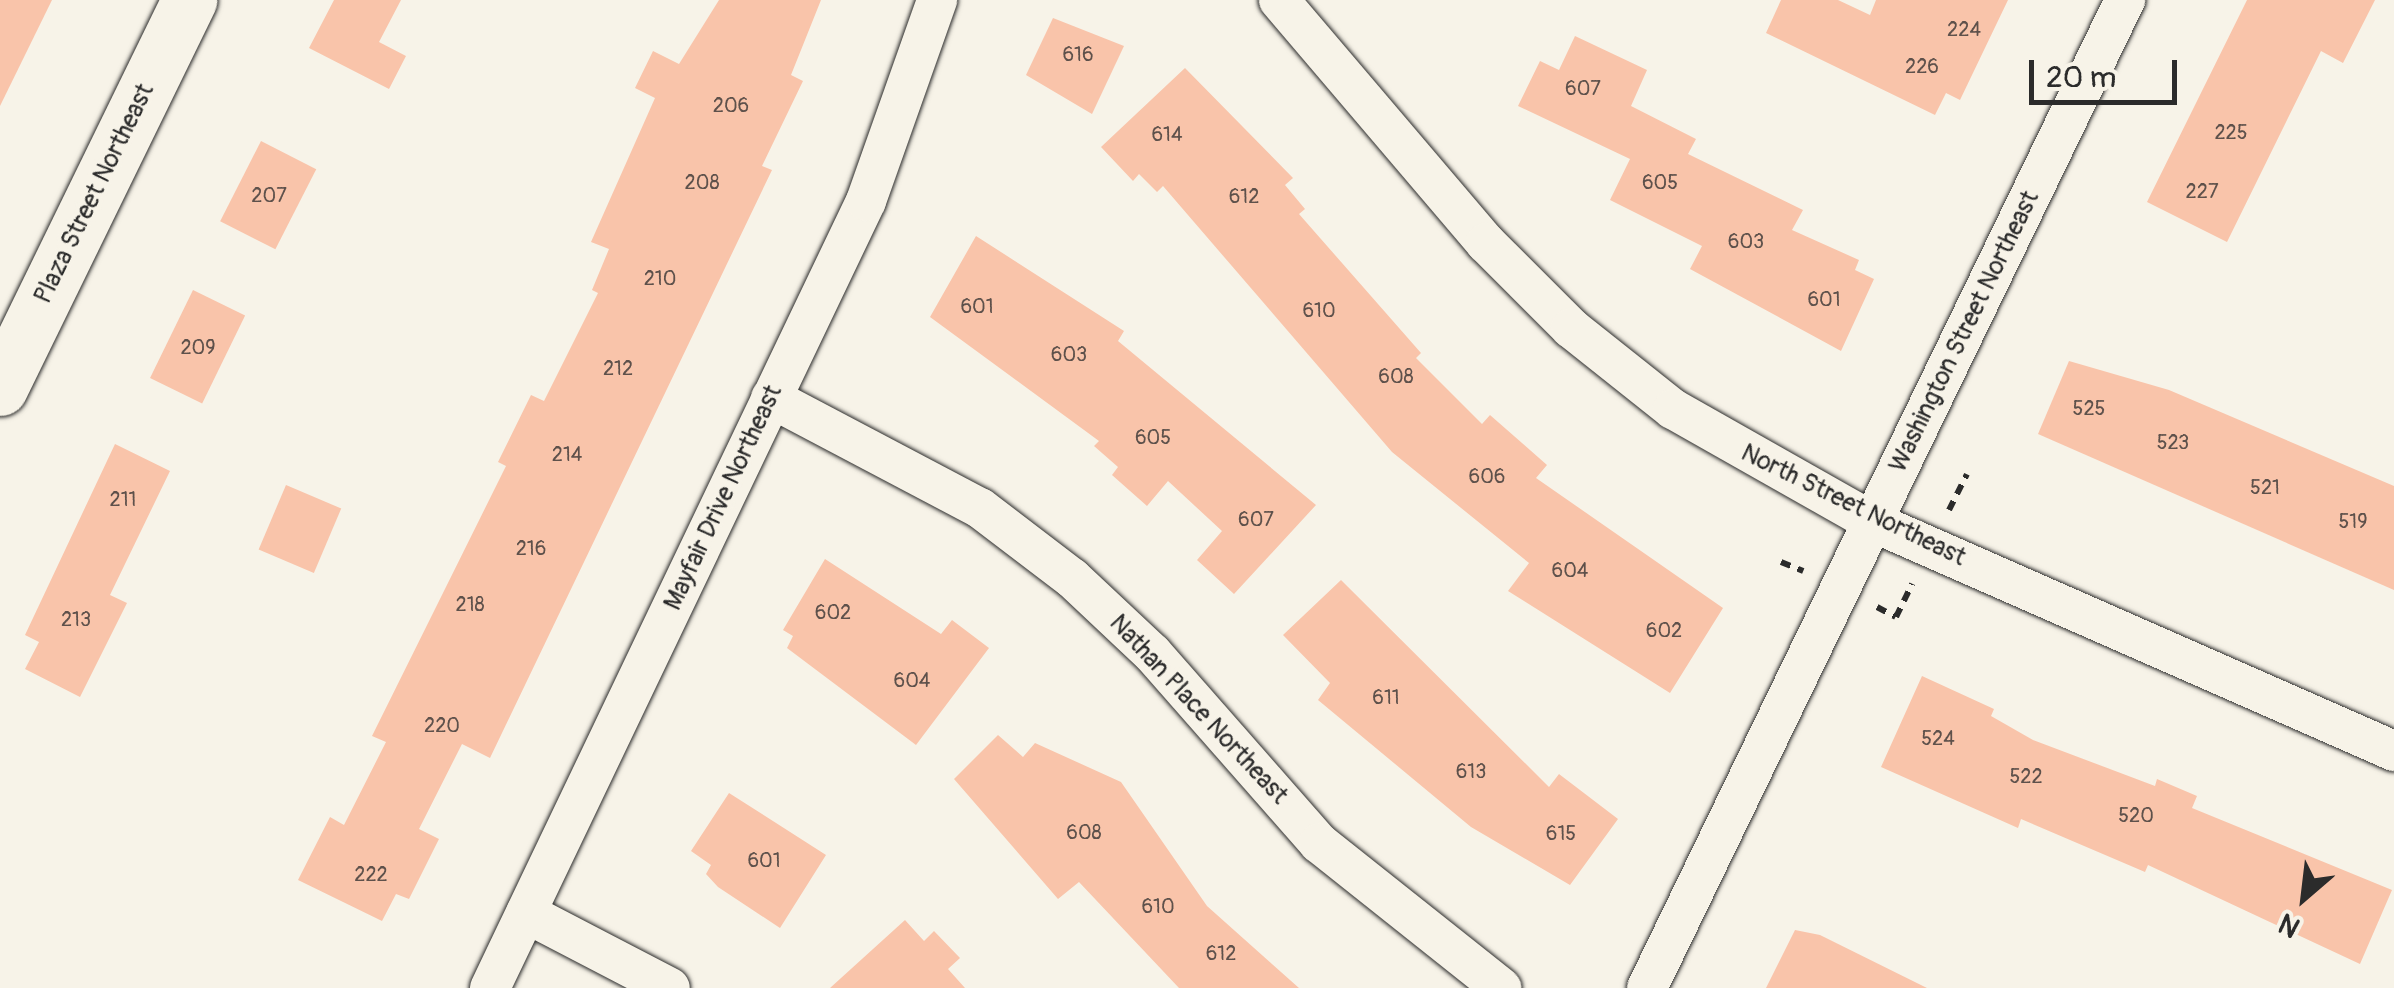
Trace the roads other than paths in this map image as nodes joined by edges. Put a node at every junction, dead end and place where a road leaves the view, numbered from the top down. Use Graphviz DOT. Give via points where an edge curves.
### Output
graph roads {
  1 [pos="189,0"];
  2 [pos="937,0"];
  3 [pos="1279,0"];
  4 [pos="2125,0"];
  5 [pos="0,388"];
  6 [pos="771,398"];
  7 [pos="1873,522"];
  8 [pos="2394,751"];
  9 [pos="526,913"];
  10 [pos="490,988"];
  11 [pos="670,988"];
  12 [pos="1501,988"];
  13 [pos="1648,988"];
  1 -- 5 [label="main road, Plaza Street Northeast"];
  2 -- 6 [label="street, Mayfair Drive Northeast" via="866,201"];
  3 -- 7 [label="street, North Street Northeast" via="1572,328 1689,419"];
  4 -- 7 [label="street, Washington Street Northeast"];
  6 -- 9 [label="street, Mayfair Drive Northeast"];
  6 -- 12 [label="street, Nathan Place Northeast" via="980,508 1072,578 1152,653 1318,843"];
  7 -- 8 [label="street, North Street Northeast"];
  7 -- 13 [label="street, Washington Street Northeast"];
  9 -- 10 [label="street, Mayfair Drive Northeast"];
  9 -- 11 [label="street"];
}
